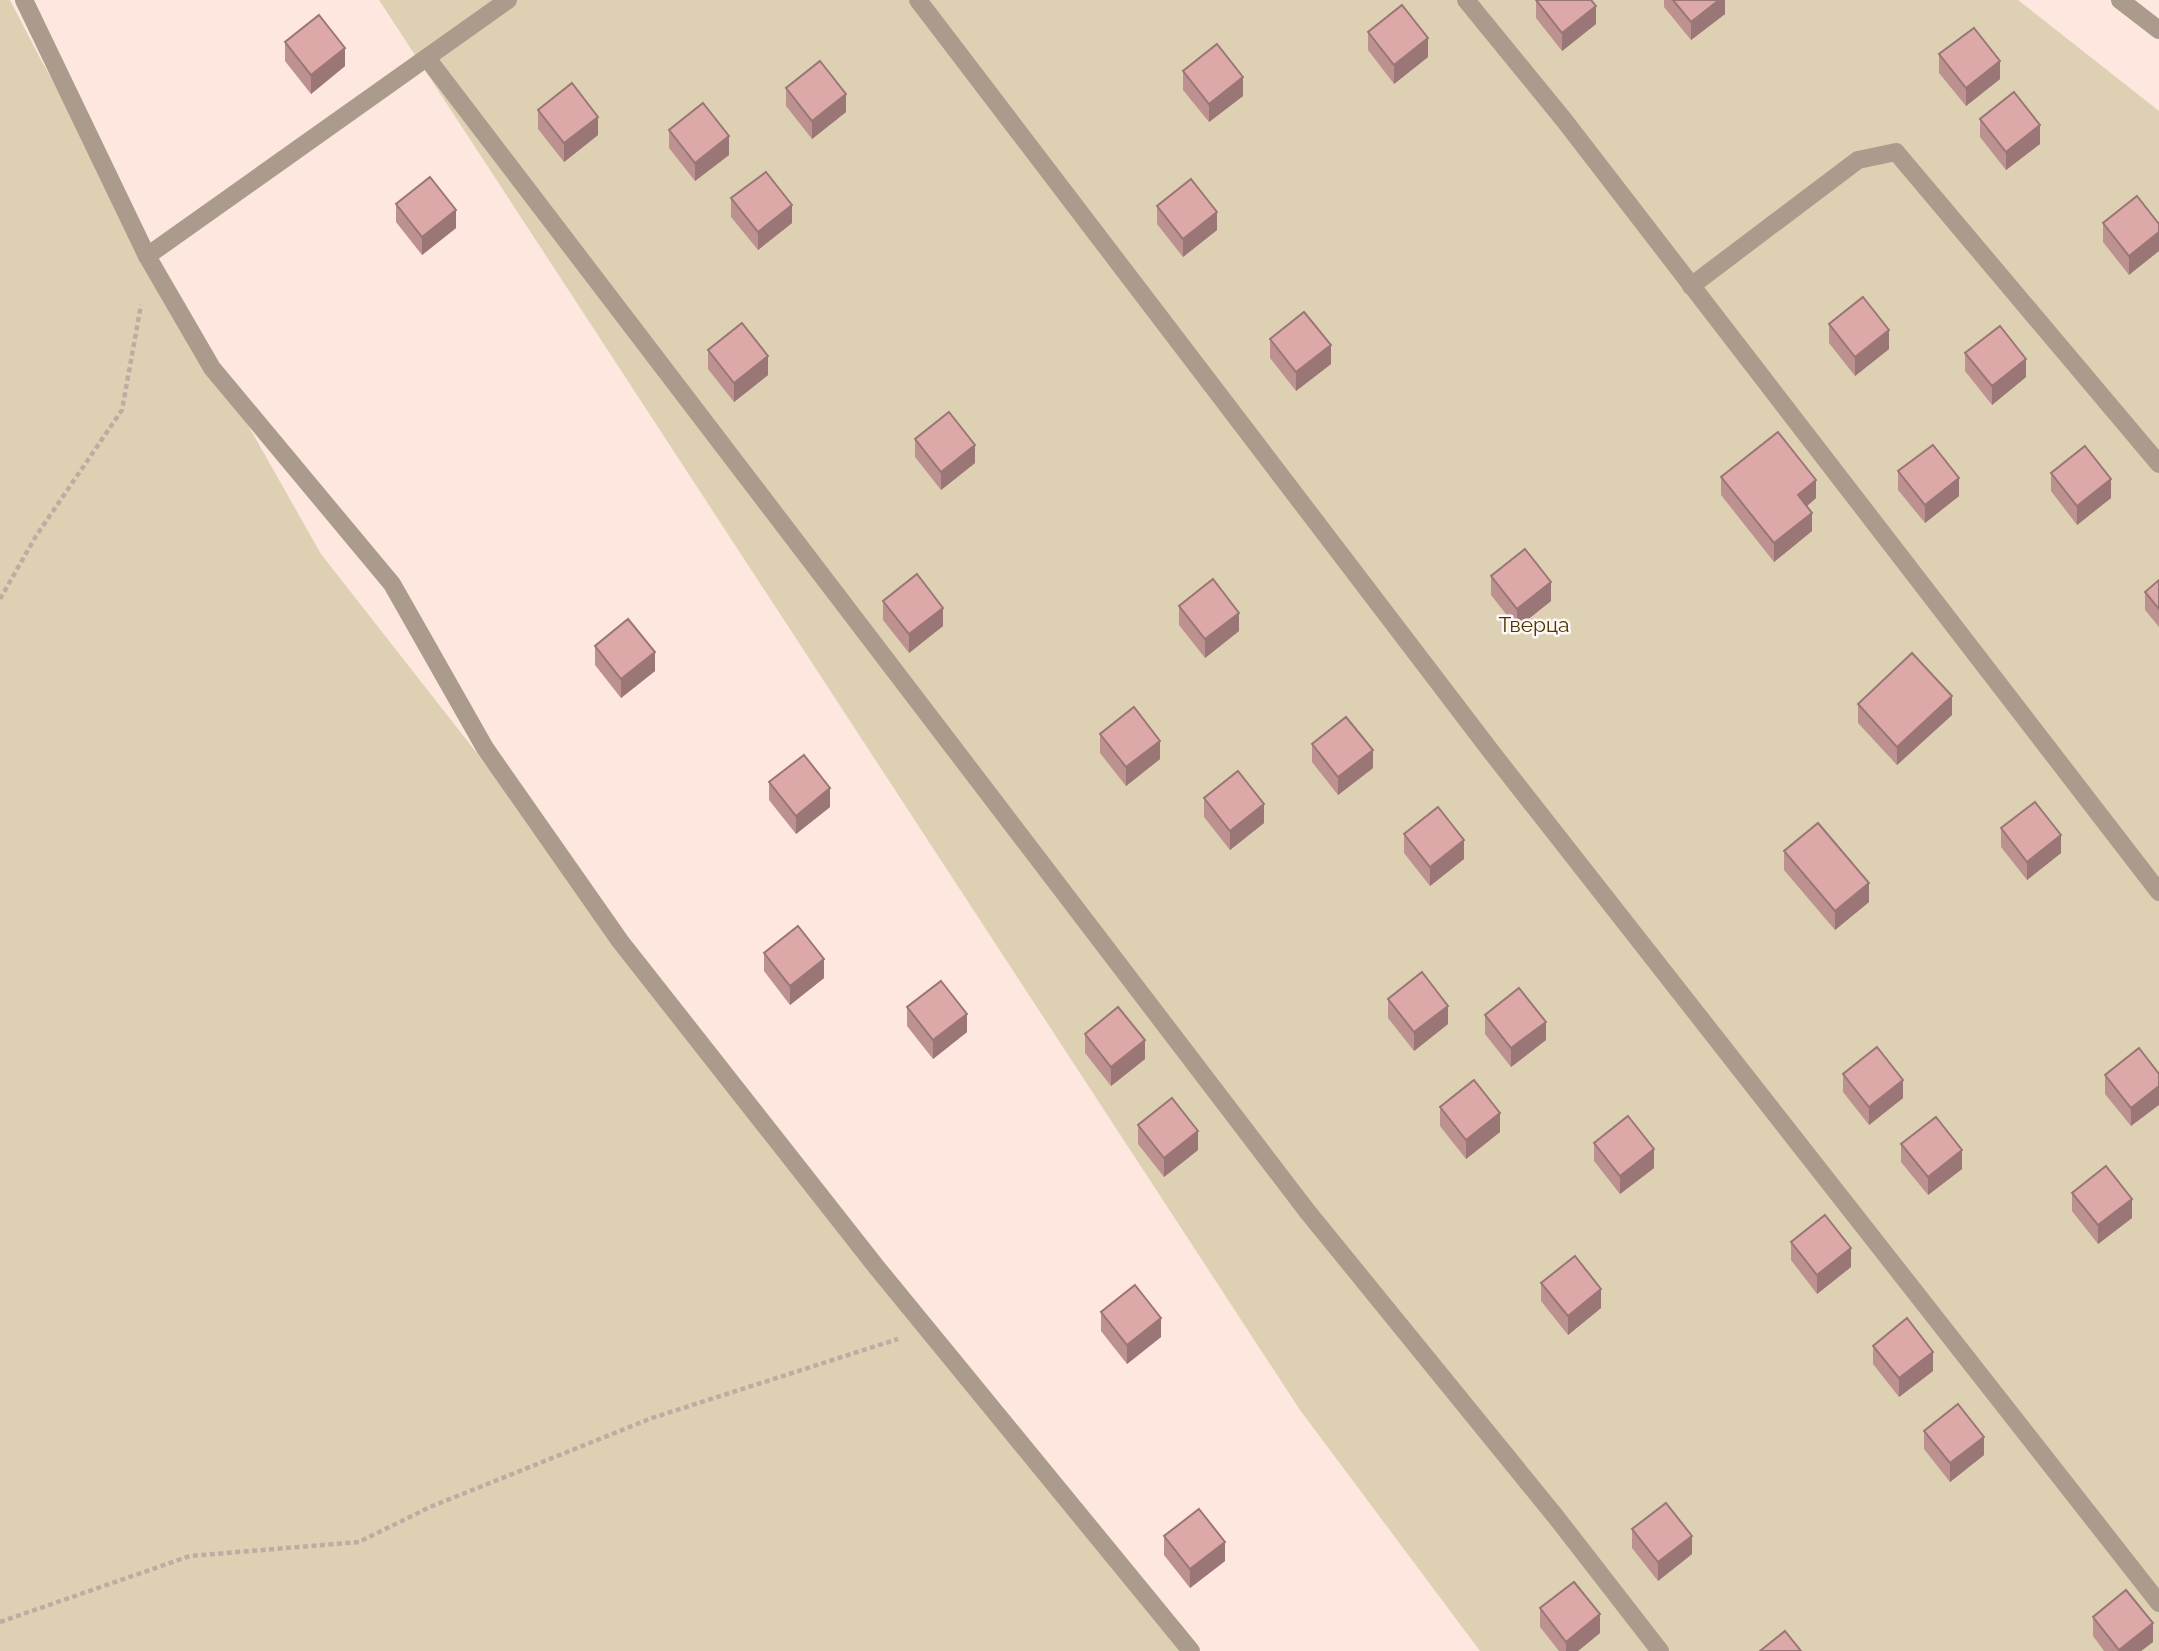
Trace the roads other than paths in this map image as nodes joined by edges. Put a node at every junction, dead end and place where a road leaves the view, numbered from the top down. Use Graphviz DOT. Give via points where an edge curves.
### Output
graph roads {
  1 [pos="24,0"];
  2 [pos="508,0"];
  3 [pos="918,0"];
  4 [pos="1466,0"];
  5 [pos="2120,0"];
  6 [pos="2159,30"];
  7 [pos="427,58"];
  8 [pos="148,256"];
  9 [pos="1691,286"];
  10 [pos="2159,464"];
  11 [pos="2159,892"];
  12 [pos="2159,1602"];
  13 [pos="1191,1651"];
  14 [pos="1660,1651"];
  1 -- 8 [label="street"];
  2 -- 7 [label="street"];
  3 -- 12 [label="street" via="1493,754"];
  4 -- 9 [label="street"];
  5 -- 6 [label="street"];
  7 -- 8 [label="street"];
  7 -- 14 [label="street" via="1307,1211"];
  8 -- 13 [label="street" via="212,368 392,584 485,748 620,941 878,1269"];
  9 -- 10 [label="street" via="1857,160 1896,152"];
  9 -- 11 [label="street"];
}
